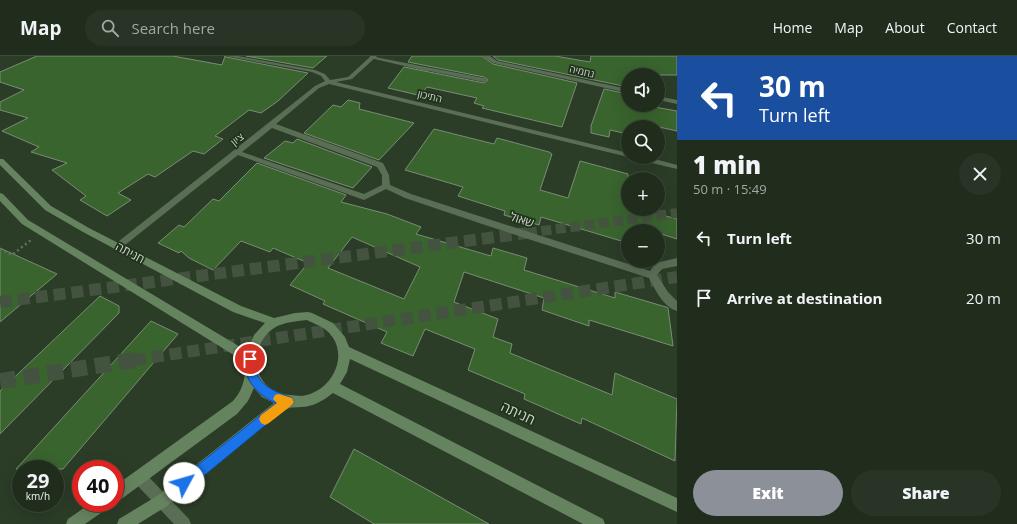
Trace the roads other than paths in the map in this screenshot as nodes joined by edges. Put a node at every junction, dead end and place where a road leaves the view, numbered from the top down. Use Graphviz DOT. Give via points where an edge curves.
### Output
graph roads {
  1 [pos="229,56"];
  2 [pos="486,56"];
  3 [pos="373,57"];
  4 [pos="484,80"];
  5 [pos="328,82"];
  6 [pos="621,89"];
  7 [pos="665,99"];
  8 [pos="677,102"];
  9 [pos="271,125"];
  10 [pos="236,152"];
  11 [pos="621,153"];
  12 [pos="0,161"];
  13 [pos="665,163"];
  14 [pos="677,166"];
  15 [pos="386,186"];
  16 [pos="0,196"];
  17 [pos="116,247"];
  18 [pos="677,262"];
  19 [pos="652,275"];
  20 [pos="677,307"];
  21 [pos="274,322"];
  22 [pos="345,351"];
  23 [pos="251,364"];
  24 [pos="332,386"];
  25 [pos="288,402"];
  26 [pos="140,478"];
  27 [pos="124,489"];
  28 [pos="162,501"];
  29 [pos="677,505"];
  30 [pos="90,512"];
  31 [pos="73,524"];
  32 [pos="124,524"];
  33 [pos="184,524"];
  34 [pos="598,524"];
  1 -- 5 [label="street, התיכון" via="313,71 323,75"];
  2 -- 6 [label="street, נחמיה" via="495,62"];
  3 -- 4 [label="street"];
  3 -- 5 [label="street, ציון" via="350,78"];
  5 -- 9 [label="street, ציון" via="317,87"];
  5 -- 11 [label="street, התיכון"];
  7 -- 8 [label="street"];
  9 -- 10 [label="street, ציון"];
  9 -- 15 [label="street" via="380,165 385,171"];
  10 -- 15 [label="street" via="364,197"];
  10 -- 17 [label="street, ציון"];
  12 -- 17 [label="street, חניתה" via="48,208"];
  13 -- 14 [label="street"];
  15 -- 19 [label="street, שאול" via="485,222"];
  16 -- 23 [label="street" via="25,222"];
  17 -- 21 [label="street, חניתה" via="237,309"];
  18 -- 19 [label="street" via="659,266"];
  19 -- 20 [label="street" via="664,295"];
  21 -- 22 [label="street" via="308,316 321,320 341,338"];
  21 -- 23 [label="street" via="253,346"];
  22 -- 24 [label="street" via="345,363"];
  22 -- 29 [label="street, חניתה"];
  23 -- 25 [label="street" via="256,381 264,391"];
  23 -- 26 [label="street" via="251,385 234,410"];
  24 -- 25 [label="street" via="314,398"];
  24 -- 34 [label="street"];
  25 -- 28 [label="street"];
  26 -- 27 [label="street"];
  26 -- 28 [label="street"];
  28 -- 32 [label="street"];
  28 -- 33 [label="street"];
  30 -- 31 [label="street"];
}
